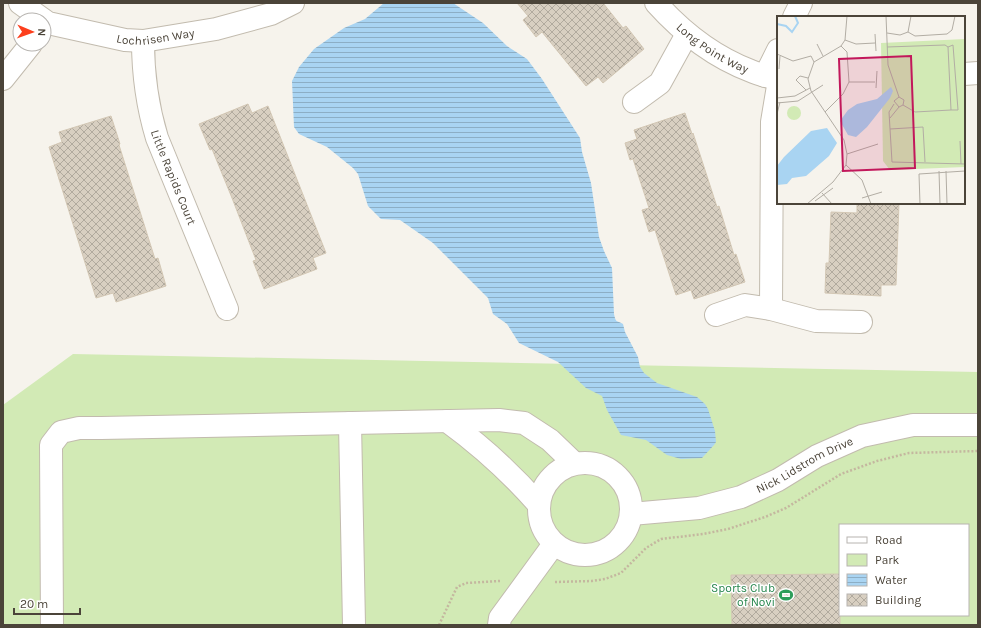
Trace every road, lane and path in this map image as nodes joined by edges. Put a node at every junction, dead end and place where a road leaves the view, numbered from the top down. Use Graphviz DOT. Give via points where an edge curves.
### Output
graph roads {
  1 [pos="20,3"];
  2 [pos="293,3"];
  3 [pos="656,3"];
  4 [pos="801,3"];
  5 [pos="31,12"];
  6 [pos="794,16"];
  7 [pos="52,26"];
  8 [pos="687,34"];
  9 [pos="143,41"];
  10 [pos="25,52"];
  11 [pos="777,58"];
  12 [pos="978,73"];
  13 [pos="965,74"];
  14 [pos="3,79"];
  15 [pos="774,80"];
  16 [pos="634,102"];
  17 [pos="226,309"];
  18 [pos="771,309"];
  19 [pos="716,315"];
  20 [pos="861,322"];
  21 [pos="447,421"];
  22 [pos="350,423"];
  23 [pos="978,425"];
  24 [pos="574,463"];
  25 [pos="539,505"];
  26 [pos="632,514"];
  27 [pos="554,544"];
  28 [pos="52,625"];
  29 [pos="354,625"];
  30 [pos="498,625"];
  1 -- 5 [label="street, Lochrisen Way"];
  2 -- 9 [label="street, Lochrisen Way" via="271,14 216,29"];
  3 -- 8 [label="street, Long Point Way"];
  4 -- 6 [label="street"];
  7 -- 9 [label="street, Lochrisen Way"];
  8 -- 15 [label="street, Long Point Way" via="726,59"];
  8 -- 16 [label="street" via="660,83"];
  9 -- 17 [label="street, Little Rapids Court" via="144,82 157,138"];
  10 -- 14 [label="street"];
  11 -- 15 [label="street"];
  12 -- 13 [label="street"];
  15 -- 18 [label="street"];
  18 -- 19 [label="street" via="745,305"];
  18 -- 20 [label="street" via="816,321"];
  21 -- 22 [label="street"];
  21 -- 24 [label="street" via="499,420 524,423 550,440"];
  21 -- 25 [label="street" via="467,435"];
  22 -- 28 [label="street" via="79,428 61,432 51,445"];
  22 -- 29 [label="street"];
  23 -- 26 [label="street, Nick Lidstrom Drive" via="913,425 862,436 817,456 778,480 741,497 699,508"];
  24 -- 25 [label="street" via="552,477 544,487"];
  24 -- 26 [label="street" via="592,463 609,468 625,485 630,496"];
  25 -- 27 [label="street" via="542,526"];
  26 -- 27 [label="street" via="622,537 602,552 577,555"];
  27 -- 30 [label="street" via="500,618"];
}
